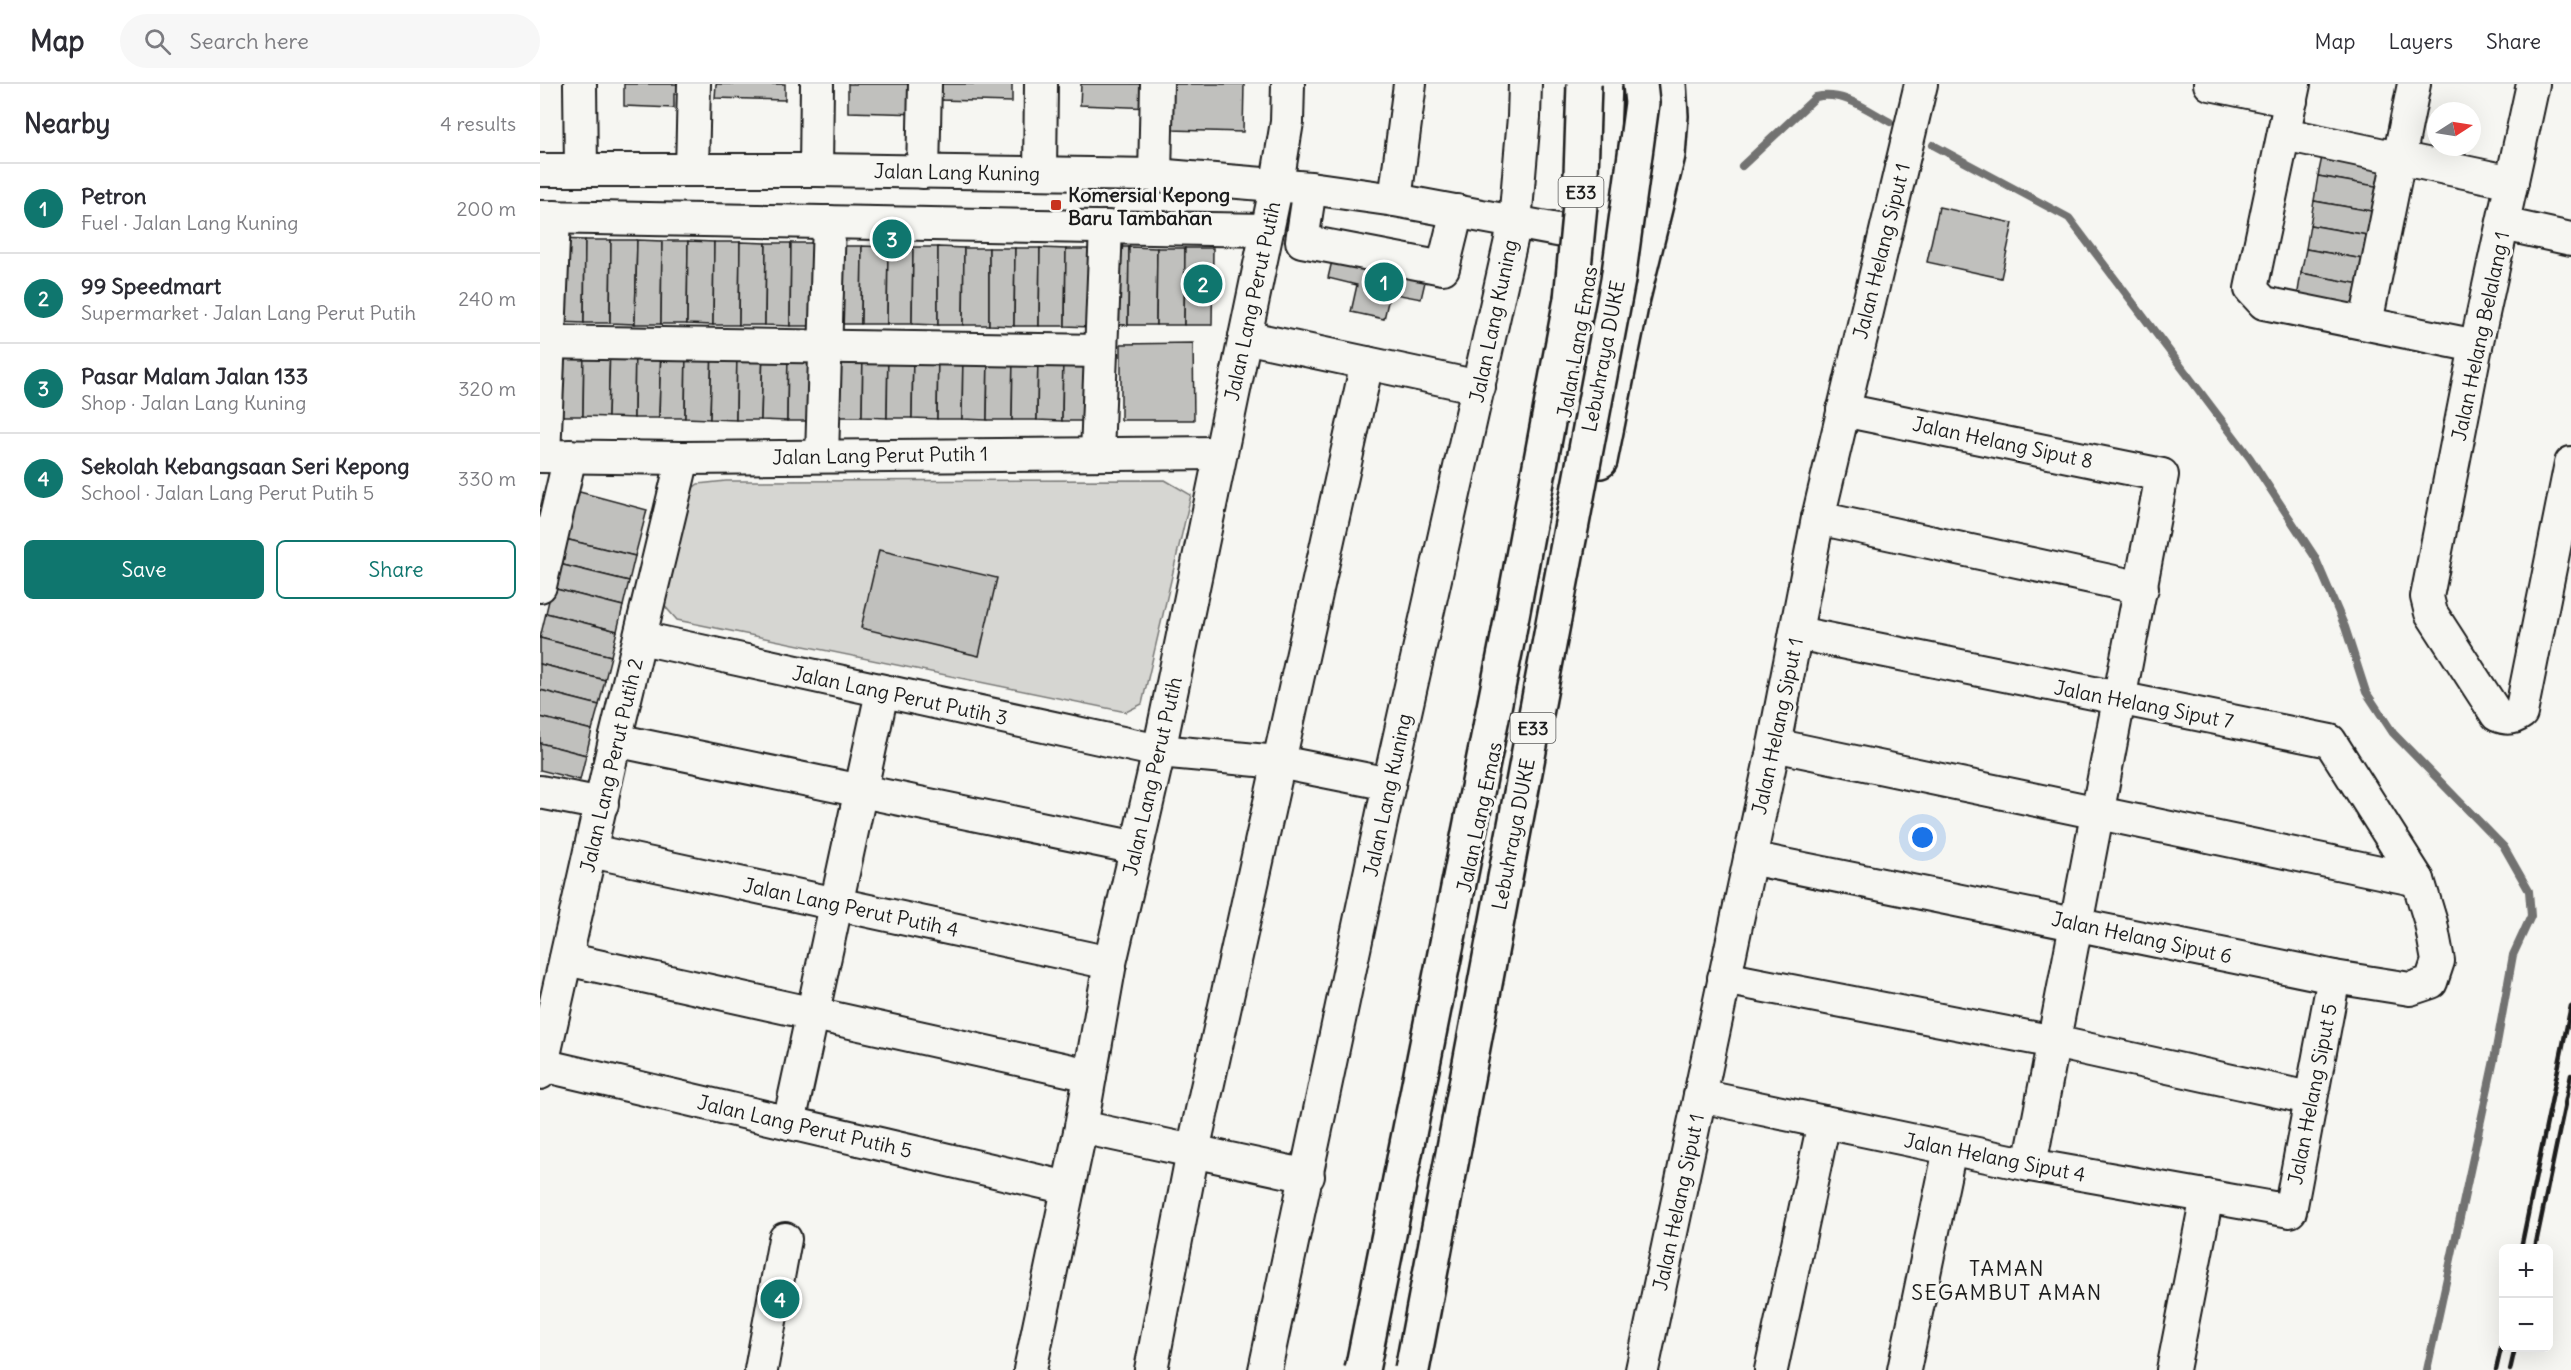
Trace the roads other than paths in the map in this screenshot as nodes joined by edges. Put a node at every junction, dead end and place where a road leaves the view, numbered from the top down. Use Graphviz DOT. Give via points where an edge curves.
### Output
graph roads {
  1 [pos="580,84"];
  2 [pos="694,84"];
  3 [pos="817,84"];
  4 [pos="925,84"];
  5 [pos="1041,84"];
  6 [pos="1157,84"];
  7 [pos="1288,84"];
  8 [pos="1410,84"];
  9 [pos="1525,84"];
  10 [pos="1584,84"];
  11 [pos="1605,84"];
  12 [pos="1640,84"];
  13 [pos="1661,84"];
  14 [pos="1669,84"];
  15 [pos="1921,84"];
  16 [pos="2210,84"];
  17 [pos="2415,84"];
  18 [pos="2533,84"];
  19 [pos="2293,92"];
  20 [pos="2284,134"];
  21 [pos="2399,158"];
  22 [pos="540,170"];
  23 [pos="581,170"];
  24 [pos="692,170"];
  25 [pos="816,170"];
  26 [pos="923,172"];
  27 [pos="1040,173"];
  28 [pos="1155,175"];
  29 [pos="2512,182"];
  30 [pos="1277,183"];
  31 [pos="1310,188"];
  32 [pos="1395,200"];
  33 [pos="1457,211"];
  34 [pos="547,217"];
  35 [pos="829,222"];
  36 [pos="1515,222"];
  37 [pos="2503,224"];
  38 [pos="1106,227"];
  39 [pos="1267,230"];
  40 [pos="1595,237"];
  41 [pos="2571,239"];
  42 [pos="2366,323"];
  43 [pos="1245,337"];
  44 [pos="544,342"];
  45 [pos="825,346"];
  46 [pos="2476,346"];
  47 [pos="1101,351"];
  48 [pos="1367,363"];
  49 [pos="1479,387"];
  50 [pos="1843,410"];
  51 [pos="1097,453"];
  52 [pos="1220,453"];
  53 [pos="551,456"];
  54 [pos="822,456"];
  55 [pos="683,458"];
  56 [pos="2571,463"];
  57 [pos="1818,518"];
  58 [pos="540,586"];
  59 [pos="2142,588"];
  60 [pos="1797,633"];
  61 [pos="641,638"];
  62 [pos="882,692"];
  63 [pos="2118,699"];
  64 [pos="615,740"];
  65 [pos="1774,745"];
  66 [pos="1159,751"];
  67 [pos="1279,762"];
  68 [pos="1389,784"];
  69 [pos="862,790"];
  70 [pos="540,792"];
  71 [pos="602,804"];
  72 [pos="2097,811"];
  73 [pos="1137,848"];
  74 [pos="591,851"];
  75 [pos="1750,858"];
  76 [pos="2418,880"];
  77 [pos="837,904"];
  78 [pos="2078,923"];
  79 [pos="566,959"];
  80 [pos="1110,963"];
  81 [pos="2334,977"];
  82 [pos="1724,978"];
  83 [pos="813,1015"];
  84 [pos="2054,1042"];
  85 [pos="542,1059"];
  86 [pos="1090,1075"];
  87 [pos="1700,1096"];
  88 [pos="2309,1098"];
  89 [pos="1824,1122"];
  90 [pos="789,1123"];
  91 [pos="1081,1127"];
  92 [pos="1950,1149"];
  93 [pos="1193,1151"];
  94 [pos="2030,1165"];
  95 [pos="1308,1176"];
  96 [pos="1068,1188"];
  97 [pos="2207,1196"];
  98 [pos="2290,1210"];
  99 [pos="785,1239"];
  100 [pos="761,1370"];
  101 [pos="1030,1370"];
  102 [pos="1151,1370"];
  103 [pos="1265,1370"];
  104 [pos="1360,1370"];
  105 [pos="1412,1370"];
  106 [pos="1422,1370"];
  107 [pos="1642,1370"];
  108 [pos="1771,1370"];
  109 [pos="1904,1370"];
  110 [pos="2173,1370"];
  1 -- 23 [label="street"];
  2 -- 24 [label="street"];
  3 -- 25 [label="street"];
  4 -- 26 [label="street"];
  5 -- 27 [label="street"];
  6 -- 28 [label="street"];
  7 -- 30 [label="street, Jalan Lang Perut Putih" via="1287,122"];
  8 -- 32 [label="street"];
  9 -- 36 [label="street"];
  10 -- 104 [label="main road, Lebuhraya DUKE / E33, bridge" via="1580,205 1571,299"];
  11 -- 40 [label="main road, Jalan Lang Emas"];
  12 -- 105 [label="main road, Lebuhraya DUKE / E33, bridge" via="1642,103 1618,280"];
  13 -- 40 [label="main road" via="1641,207 1628,231"];
  14 -- 106 [label="main road" via="1668,155 1631,306"];
  15 -- 50 [label="street, Jalan Helang Siput 1"];
  16 -- 19 [label="street"];
  17 -- 21 [label="street"];
  18 -- 29 [label="street, Jalan Helang Belalang 1"];
  19 -- 20 [label="street"];
  20 -- 21 [label="street"];
  20 -- 42 [label="street" via="2251,289 2264,303"];
  21 -- 29 [label="street"];
  21 -- 42 [label="street"];
  22 -- 23 [label="street, Jalan Lang Kuning"];
  23 -- 24 [label="street, Jalan Lang Kuning"];
  24 -- 25 [label="street, Jalan Lang Kuning"];
  25 -- 26 [label="street, Jalan Lang Kuning"];
  26 -- 27 [label="street, Jalan Lang Kuning"];
  27 -- 28 [label="street, Jalan Lang Kuning"];
  28 -- 30 [label="street, Jalan Lang Kuning"];
  29 -- 37 [label="street, Jalan Helang Belalang 1"];
  30 -- 31 [label="street, Jalan Lang Kuning"];
  30 -- 39 [label="street, Jalan Lang Perut Putih"];
  31 -- 32 [label="street, Jalan Lang Kuning"];
  31 -- 33 [label="street" via="1302,241 1443,268"];
  32 -- 33 [label="street, Jalan Lang Kuning"];
  33 -- 36 [label="street, Jalan Lang Kuning"];
  34 -- 35 [label="street"];
  34 -- 44 [label="street"];
  35 -- 38 [label="street"];
  35 -- 45 [label="street"];
  36 -- 40 [label="street, Jalan Lang Kuning"];
  36 -- 49 [label="street, Jalan Lang Kuning"];
  37 -- 41 [label="street"];
  37 -- 46 [label="street, Jalan Helang Belalang 1"];
  38 -- 39 [label="street"];
  38 -- 47 [label="street"];
  39 -- 43 [label="street, Jalan Lang Perut Putih"];
  40 -- 104 [label="main road, Jalan Lang Emas" via="1552,481"];
  42 -- 46 [label="street"];
  43 -- 48 [label="street"];
  43 -- 52 [label="street, Jalan Lang Perut Putih"];
  44 -- 45 [label="street"];
  44 -- 53 [label="street"];
  45 -- 47 [label="street"];
  45 -- 54 [label="street"];
  46 -- 56 [label="street, Jalan Helang Belalang 1" via="2427,597 2432,613 2498,715 2504,718 2521,713"];
  47 -- 51 [label="street"];
  48 -- 49 [label="street"];
  48 -- 67 [label="street"];
  49 -- 68 [label="street, Jalan Lang Kuning"];
  50 -- 57 [label="street, Jalan Helang Siput 1"];
  50 -- 59 [label="street, Jalan Helang Siput 8" via="2163,475"];
  51 -- 52 [label="street, Jalan Lang Perut Putih 1"];
  51 -- 54 [label="street, Jalan Lang Perut Putih 1"];
  52 -- 66 [label="street, Jalan Lang Perut Putih"];
  53 -- 55 [label="street, Jalan Lang Perut Putih 1"];
  53 -- 58 [label="street"];
  54 -- 55 [label="street, Jalan Lang Perut Putih 1"];
  55 -- 61 [label="street, Jalan Lang Perut Putih 2"];
  57 -- 59 [label="street"];
  57 -- 60 [label="street, Jalan Helang Siput 1"];
  59 -- 63 [label="street"];
  60 -- 63 [label="street, Jalan Helang Siput 7"];
  60 -- 65 [label="street, Jalan Helang Siput 1"];
  61 -- 62 [label="street, Jalan Lang Perut Putih 3"];
  61 -- 64 [label="street, Jalan Lang Perut Putih 2"];
  62 -- 66 [label="street, Jalan Lang Perut Putih 3"];
  62 -- 69 [label="street"];
  63 -- 72 [label="street"];
  63 -- 76 [label="street, Jalan Helang Siput 7" via="2330,741"];
  64 -- 69 [label="street"];
  64 -- 71 [label="street, Jalan Lang Perut Putih 2"];
  65 -- 72 [label="street"];
  65 -- 75 [label="street, Jalan Helang Siput 1"];
  66 -- 67 [label="street, Jalan Lang Perut Putih 3"];
  66 -- 73 [label="street, Jalan Lang Perut Putih"];
  67 -- 68 [label="street, Jalan Lang Perut Putih 3"];
  67 -- 93 [label="street"];
  68 -- 95 [label="street, Jalan Lang Kuning"];
  69 -- 73 [label="street"];
  69 -- 77 [label="street"];
  70 -- 71 [label="street"];
  71 -- 74 [label="street, Jalan Lang Perut Putih 2"];
  72 -- 76 [label="street"];
  72 -- 78 [label="street"];
  73 -- 80 [label="street, Jalan Lang Perut Putih"];
  74 -- 77 [label="street, Jalan Lang Perut Putih 4"];
  74 -- 79 [label="street, Jalan Lang Perut Putih 2"];
  75 -- 78 [label="street, Jalan Helang Siput 6"];
  75 -- 82 [label="street, Jalan Helang Siput 1"];
  76 -- 81 [label="street, Jalan Helang Siput 6" via="2438,961 2431,982 2410,989"];
  77 -- 80 [label="street, Jalan Lang Perut Putih 4"];
  77 -- 83 [label="street"];
  78 -- 81 [label="street, Jalan Helang Siput 6"];
  78 -- 84 [label="street"];
  79 -- 83 [label="street"];
  79 -- 85 [label="street, Jalan Lang Perut Putih 2"];
  80 -- 86 [label="street, Jalan Lang Perut Putih"];
  81 -- 88 [label="street, Jalan Helang Siput 5"];
  82 -- 84 [label="street"];
  82 -- 87 [label="street, Jalan Helang Siput 1"];
  83 -- 86 [label="street"];
  83 -- 90 [label="street"];
  84 -- 88 [label="street"];
  84 -- 94 [label="street"];
  85 -- 90 [label="street, Jalan Lang Perut Putih 5"];
  86 -- 91 [label="street, Jalan Lang Perut Putih"];
  87 -- 89 [label="street, Jalan Helang Siput 4"];
  87 -- 107 [label="street, Jalan Helang Siput 1"];
  88 -- 98 [label="street, Jalan Helang Siput 5"];
  89 -- 92 [label="street, Jalan Helang Siput 4"];
  89 -- 108 [label="street"];
  90 -- 96 [label="street, Jalan Lang Perut Putih 5"];
  91 -- 93 [label="street"];
  91 -- 96 [label="street, Jalan Lang Perut Putih"];
  92 -- 94 [label="street, Jalan Helang Siput 4"];
  92 -- 109 [label="street"];
  93 -- 95 [label="street"];
  93 -- 102 [label="street"];
  94 -- 97 [label="street, Jalan Helang Siput 4"];
  95 -- 103 [label="street, Jalan Lang Kuning"];
  96 -- 101 [label="street, Jalan Lang Perut Putih"];
  97 -- 98 [label="street, Jalan Helang Siput 4"];
  97 -- 110 [label="street"];
  99 -- 100 [label="street"];
}
